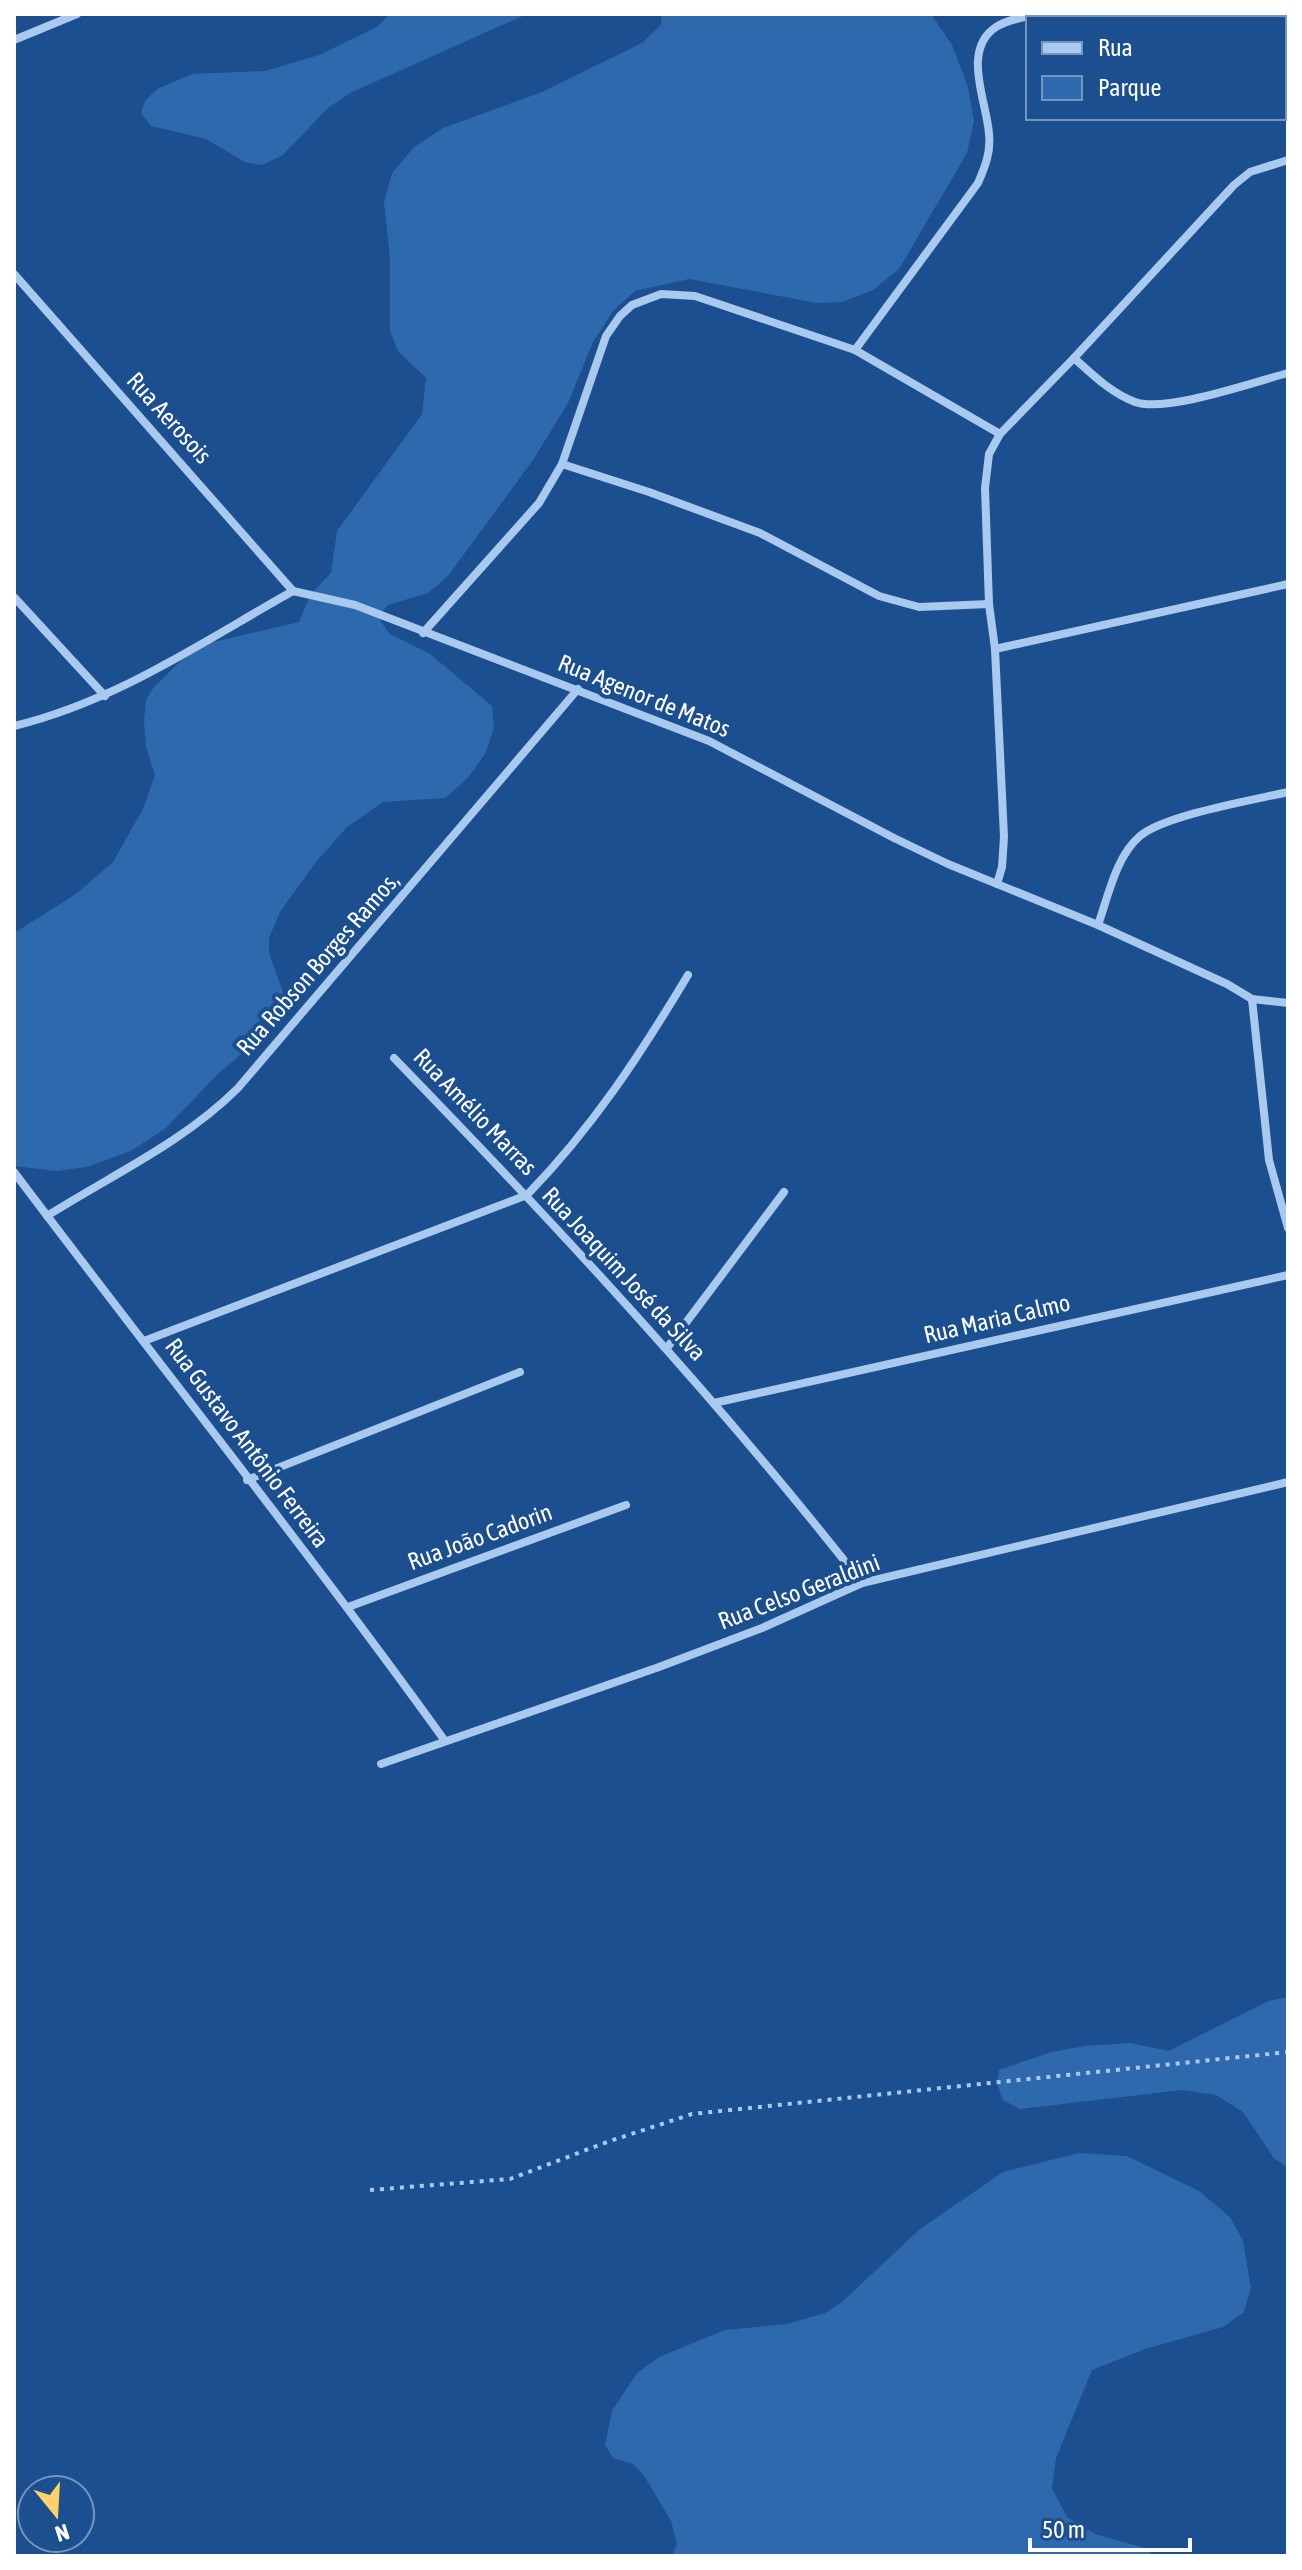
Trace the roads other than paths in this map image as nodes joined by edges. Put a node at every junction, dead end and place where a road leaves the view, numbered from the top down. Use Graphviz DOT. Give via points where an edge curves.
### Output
graph roads {
  1 [pos="77,14"];
  2 [pos="1026,18"];
  3 [pos="14,40"];
  4 [pos="1288,160"];
  5 [pos="14,274"];
  6 [pos="855,350"];
  7 [pos="1074,358"];
  8 [pos="1288,373"];
  9 [pos="1000,434"];
  10 [pos="562,464"];
  11 [pos="1288,584"];
  12 [pos="293,591"];
  13 [pos="14,597"];
  14 [pos="989,604"];
  15 [pos="423,633"];
  16 [pos="995,649"];
  17 [pos="578,689"];
  18 [pos="105,696"];
  19 [pos="14,726"];
  20 [pos="1288,792"];
  21 [pos="997,884"];
  22 [pos="1098,925"];
  23 [pos="688,975"];
  24 [pos="1252,999"];
  25 [pos="1288,1003"];
  26 [pos="394,1058"];
  27 [pos="14,1172"];
  28 [pos="784,1192"];
  29 [pos="527,1195"];
  30 [pos="47,1216"];
  31 [pos="1288,1228"];
  32 [pos="1288,1275"];
  33 [pos="144,1341"];
  34 [pos="667,1348"];
  35 [pos="520,1372"];
  36 [pos="714,1403"];
  37 [pos="247,1480"];
  38 [pos="1288,1482"];
  39 [pos="626,1505"];
  40 [pos="862,1583"];
  41 [pos="348,1607"];
  42 [pos="445,1741"];
  43 [pos="381,1764"];
  1 -- 3 [label="street"];
  2 -- 6 [label="street" via="996,27 979,52 990,135 978,183"];
  4 -- 7 [label="street" via="1250,172 1234,185"];
  5 -- 12 [label="street, Rua Aerosois"];
  6 -- 9 [label="street"];
  6 -- 10 [label="street" via="695,296 661,294 632,305 606,336"];
  7 -- 8 [label="street" via="1110,390 1138,403 1174,403"];
  7 -- 9 [label="street"];
  9 -- 14 [label="street" via="989,454 985,488"];
  10 -- 14 [label="street" via="760,533 879,596 919,607"];
  10 -- 15 [label="street" via="539,503"];
  11 -- 16 [label="street"];
  12 -- 15 [label="street, Rua Agenor de Matos" via="355,605"];
  12 -- 18 [label="street"];
  13 -- 18 [label="street"];
  14 -- 16 [label="street"];
  15 -- 17 [label="street, Rua Agenor de Matos"];
  16 -- 21 [label="street" via="1004,837"];
  17 -- 21 [label="street, Rua Agenor de Matos" via="709,741 894,838"];
  17 -- 30 [label="street, Rua Robson Borges Ramos," via="222,1104 186,1133"];
  18 -- 19 [label="street"];
  20 -- 22 [label="street" via="1169,820 1140,836 1124,857"];
  21 -- 22 [label="street, Rua Agenor de Matos"];
  22 -- 24 [label="street, Rua Agenor de Matos"];
  23 -- 29 [label="street" via="603,1109"];
  24 -- 25 [label="street, Rua Agenor de Matos"];
  24 -- 31 [label="street" via="1269,1160"];
  26 -- 29 [label="street, Rua Amélio Marras"];
  27 -- 30 [label="street, Rua Gustavo Antônio Ferreira"];
  28 -- 34 [label="street"];
  29 -- 33 [label="street, Rua Joaquim José da Silva"];
  29 -- 34 [label="street, Rua Joaquim José da Silva"];
  30 -- 33 [label="street, Rua Gustavo Antônio Ferreira"];
  32 -- 36 [label="street, Rua Maria Calmo"];
  33 -- 37 [label="street, Rua Gustavo Antônio Ferreira"];
  34 -- 36 [label="street, Rua Joaquim José da Silva"];
  35 -- 37 [label="street"];
  36 -- 40 [label="street, Rua Joaquim José da Silva"];
  37 -- 41 [label="street, Rua Gustavo Antônio Ferreira"];
  38 -- 40 [label="street, Rua Celso Geraldini"];
  39 -- 41 [label="street, Rua João Cadorin"];
  40 -- 42 [label="street, Rua Celso Geraldini" via="747,1634"];
  41 -- 42 [label="street, Rua Gustavo Antônio Ferreira"];
  42 -- 43 [label="street, Rua Celso Geraldini"];
}
